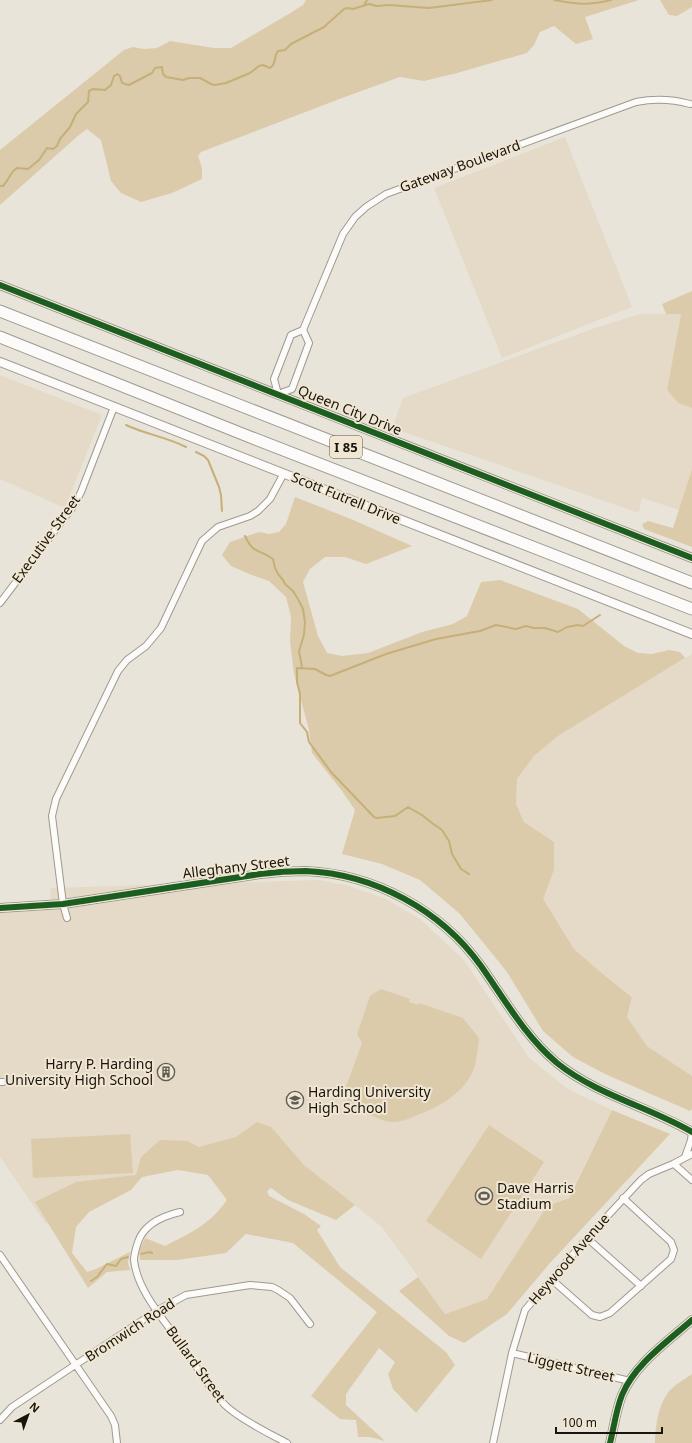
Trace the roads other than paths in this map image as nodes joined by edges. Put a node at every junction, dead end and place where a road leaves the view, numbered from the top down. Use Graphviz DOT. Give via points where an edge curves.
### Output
graph roads {
  1 [pos="690,104"];
  2 [pos="0,285"];
  3 [pos="0,311"];
  4 [pos="303,330"];
  5 [pos="0,337"];
  6 [pos="0,362"];
  7 [pos="278,394"];
  8 [pos="114,407"];
  9 [pos="284,473"];
  10 [pos="692,558"];
  11 [pos="692,583"];
  12 [pos="0,603"];
  13 [pos="692,609"];
  14 [pos="692,634"];
  15 [pos="63,904"];
  16 [pos="0,908"];
  17 [pos="67,918"];
  18 [pos="692,1132"];
  19 [pos="692,1154"];
  20 [pos="685,1157"];
  21 [pos="674,1164"];
  22 [pos="692,1180"];
  23 [pos="623,1198"];
  24 [pos="180,1212"];
  25 [pos="587,1238"];
  26 [pos="0,1255"];
  27 [pos="551,1279"];
  28 [pos="640,1286"];
  29 [pos="158,1310"];
  30 [pos="692,1320"];
  31 [pos="310,1324"];
  32 [pos="512,1353"];
  33 [pos="76,1365"];
  34 [pos="630,1381"];
  35 [pos="0,1420"];
  36 [pos="278,1441"];
  37 [pos="117,1443"];
  38 [pos="287,1443"];
  39 [pos="493,1443"];
  40 [pos="610,1443"];
  1 -- 4 [label="street, Gateway Boulevard" via="661,99 636,102 386,194 366,207 343,234"];
  2 -- 7 [label="street, Queen City Drive"];
  3 -- 11 [label="highway, I 85"];
  4 -- 7 [label="street, Gateway Boulevard" via="291,335 274,379"];
  4 -- 7 [label="street" via="309,343 292,389"];
  5 -- 13 [label="highway, I 85"];
  6 -- 8 [label="street, Scott Futrell Drive"];
  7 -- 10 [label="street, Queen City Drive"];
  8 -- 9 [label="street, Scott Futrell Drive"];
  8 -- 12 [label="street, Executive Street" via="75,504"];
  9 -- 14 [label="street, Scott Futrell Drive"];
  9 -- 15 [label="street" via="270,499 258,511 218,527 202,541 161,628 118,672 56,799 52,816"];
  15 -- 16 [label="street, Alleghany Street"];
  15 -- 17 [label="street"];
  15 -- 18 [label="street, Alleghany Street" via="283,871 327,873 376,886 411,902 452,933 481,965 519,1023 557,1063 583,1081"];
  18 -- 20 [label="street"];
  19 -- 20 [label="street, Heywood Avenue"];
  20 -- 21 [label="street, Heywood Avenue"];
  21 -- 22 [label="street"];
  21 -- 23 [label="street, Heywood Avenue" via="649,1174"];
  23 -- 25 [label="street, Heywood Avenue"];
  23 -- 28 [label="street" via="668,1238 674,1250 671,1259"];
  24 -- 29 [label="street, Bullard Street" via="152,1223 142,1234 135,1252 136,1273"];
  25 -- 27 [label="street, Heywood Avenue"];
  25 -- 28 [label="street"];
  26 -- 33 [label="street"];
  27 -- 28 [label="street" via="590,1314 598,1317 606,1316"];
  27 -- 32 [label="street, Heywood Avenue" via="525,1310"];
  29 -- 31 [label="street, Bromwich Road" via="192,1294 250,1285 264,1286 278,1290 290,1298"];
  29 -- 33 [label="street, Bromwich Road"];
  29 -- 36 [label="street, Bullard Street" via="225,1405"];
  30 -- 34 [label="street" via="639,1369"];
  32 -- 34 [label="street, Liggett Street"];
  32 -- 39 [label="street, Heywood Avenue"];
  33 -- 35 [label="street, Bromwich Road" via="12,1407"];
  33 -- 37 [label="street" via="111,1416"];
  34 -- 40 [label="street" via="621,1396"];
  36 -- 38 [label="street, Bullard Street"];
}
